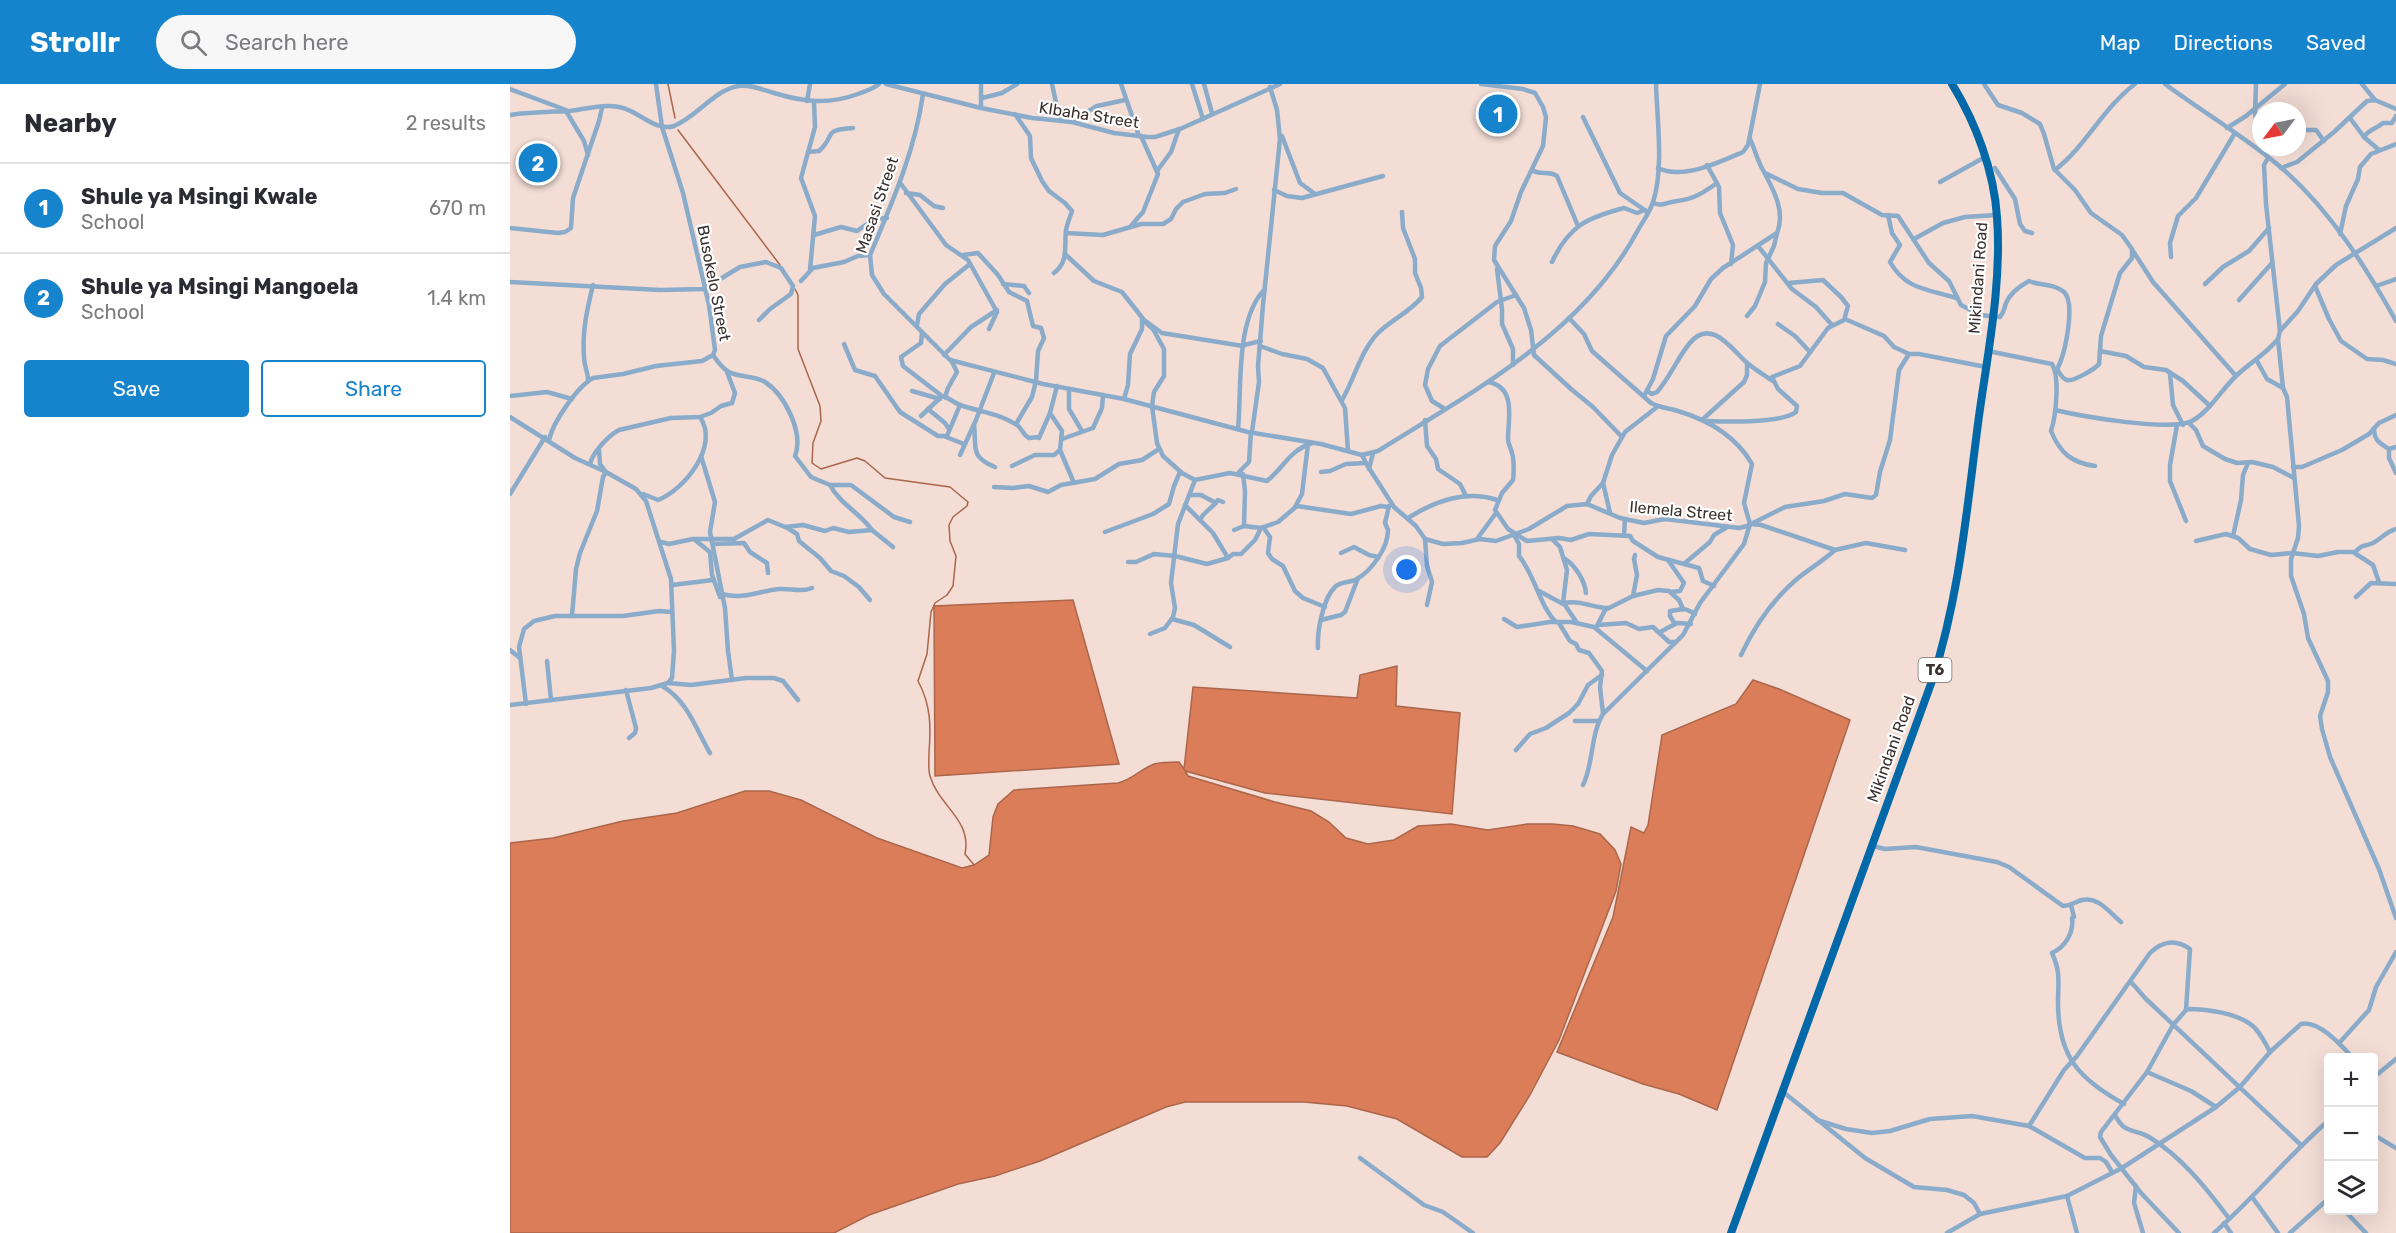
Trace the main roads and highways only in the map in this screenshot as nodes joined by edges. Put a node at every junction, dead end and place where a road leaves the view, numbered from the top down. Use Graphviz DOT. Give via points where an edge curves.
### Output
graph roads {
  1 [pos="1952,84"];
  2 [pos="1731,1233"];
  1 -- 2 [label="highway, Mikindani Road / T6" via="1975,127 1985,157 1997,215 1998,255 1965,531 1951,612 1932,681"];
}
